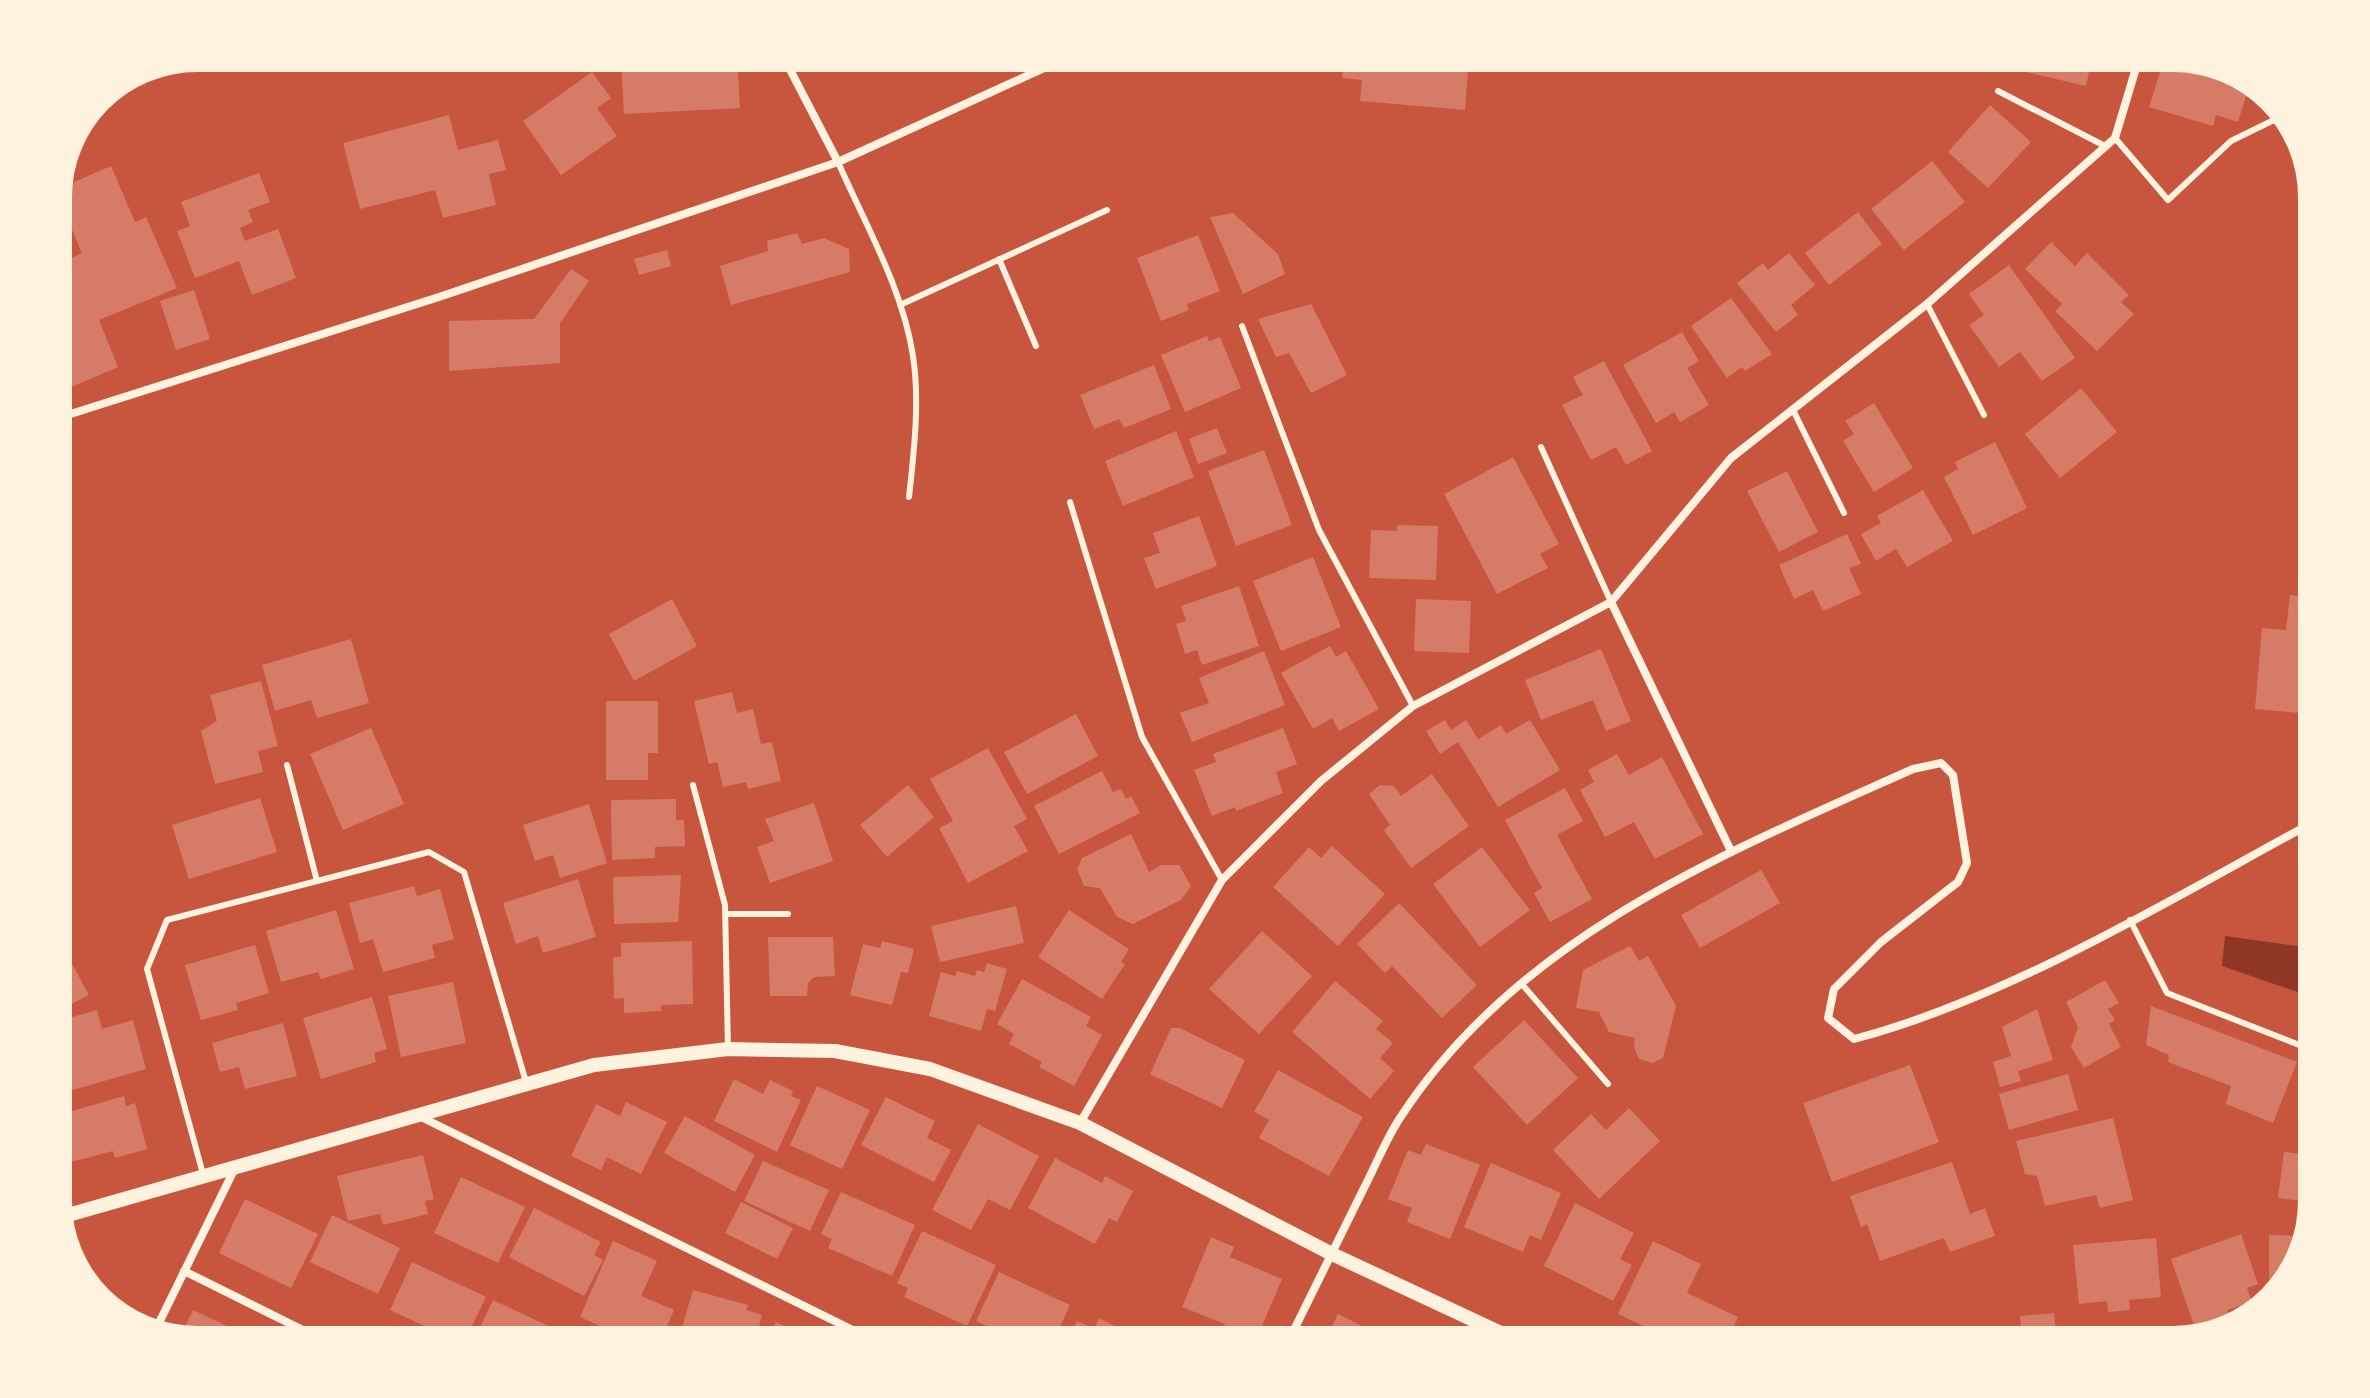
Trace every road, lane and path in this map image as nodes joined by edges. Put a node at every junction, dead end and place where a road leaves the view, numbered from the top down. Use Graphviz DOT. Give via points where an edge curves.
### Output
graph roads {
  1 [pos="791,72"];
  2 [pos="1035,72"];
  3 [pos="2135,72"];
  4 [pos="1998,91"];
  5 [pos="2272,121"];
  6 [pos="2115,138"];
  7 [pos="2105,146"];
  8 [pos="838,162"];
  9 [pos="1107,210"];
  10 [pos="999,259"];
  11 [pos="1927,304"];
  12 [pos="900,305"];
  13 [pos="1242,326"];
  14 [pos="1036,346"];
  15 [pos="1793,410"];
  16 [pos="72,414"];
  17 [pos="1984,415"];
  18 [pos="1541,447"];
  19 [pos="909,497"];
  20 [pos="1070,502"];
  21 [pos="1844,513"];
  22 [pos="1611,602"];
  23 [pos="1413,706"];
  24 [pos="287,765"];
  25 [pos="693,785"];
  26 [pos="2298,830"];
  27 [pos="1731,851"];
  28 [pos="1222,880"];
  29 [pos="317,881"];
  30 [pos="725,914"];
  31 [pos="788,914"];
  32 [pos="2130,920"];
  33 [pos="1519,981"];
  34 [pos="2298,1044"];
  35 [pos="728,1049"];
  36 [pos="526,1082"];
  37 [pos="1608,1084"];
  38 [pos="421,1117"];
  39 [pos="1080,1123"];
  40 [pos="236,1165"];
  41 [pos="203,1174"];
  42 [pos="73,1213"];
  43 [pos="1332,1254"];
  44 [pos="184,1271"];
  45 [pos="160,1320"];
  46 [pos="295,1326"];
  47 [pos="845,1326"];
  48 [pos="1296,1326"];
  49 [pos="1486,1326"];
  1 -- 8 [label="street"];
  2 -- 8 [label="street"];
  3 -- 6 [label="street"];
  4 -- 7 [label="lane"];
  5 -- 6 [label="lane" via="2231,141 2168,200"];
  6 -- 7 [label="street"];
  7 -- 11 [label="street"];
  8 -- 12 [label="lane"];
  8 -- 16 [label="street"];
  9 -- 10 [label="lane"];
  10 -- 12 [label="lane"];
  10 -- 14 [label="lane"];
  11 -- 15 [label="street"];
  11 -- 17 [label="lane"];
  12 -- 19 [label="lane" via="913,357"];
  13 -- 23 [label="lane" via="1319,530"];
  15 -- 21 [label="lane"];
  15 -- 22 [label="street" via="1731,458"];
  18 -- 22 [label="lane"];
  20 -- 28 [label="lane" via="1142,737"];
  22 -- 23 [label="street"];
  22 -- 27 [label="street"];
  23 -- 28 [label="street" via="1321,781"];
  24 -- 29 [label="lane"];
  25 -- 30 [label="lane"];
  26 -- 32 [label="street"];
  27 -- 32 [label="street" via="1913,769 1941,763 1953,775 1967,863 1958,882 1881,942 1834,989 1828,1018 1854,1039 1908,1025"];
  27 -- 33 [label="street" via="1636,904"];
  28 -- 39 [label="street"];
  29 -- 36 [label="lane" via="429,852 464,872"];
  29 -- 41 [label="lane" via="167,920 147,969"];
  30 -- 31 [label="lane"];
  30 -- 35 [label="lane"];
  32 -- 34 [label="lane" via="2167,993"];
  33 -- 37 [label="lane"];
  33 -- 43 [label="street" via="1468,1030 1399,1118"];
  35 -- 36 [label="street" via="594,1065"];
  35 -- 39 [label="street" via="835,1051 930,1069"];
  36 -- 38 [label="street"];
  38 -- 40 [label="street"];
  38 -- 47 [label="street"];
  39 -- 43 [label="street"];
  40 -- 41 [label="street"];
  40 -- 44 [label="street"];
  41 -- 42 [label="street"];
  43 -- 48 [label="street"];
  43 -- 49 [label="street"];
  44 -- 45 [label="street"];
  44 -- 46 [label="street"];
}
